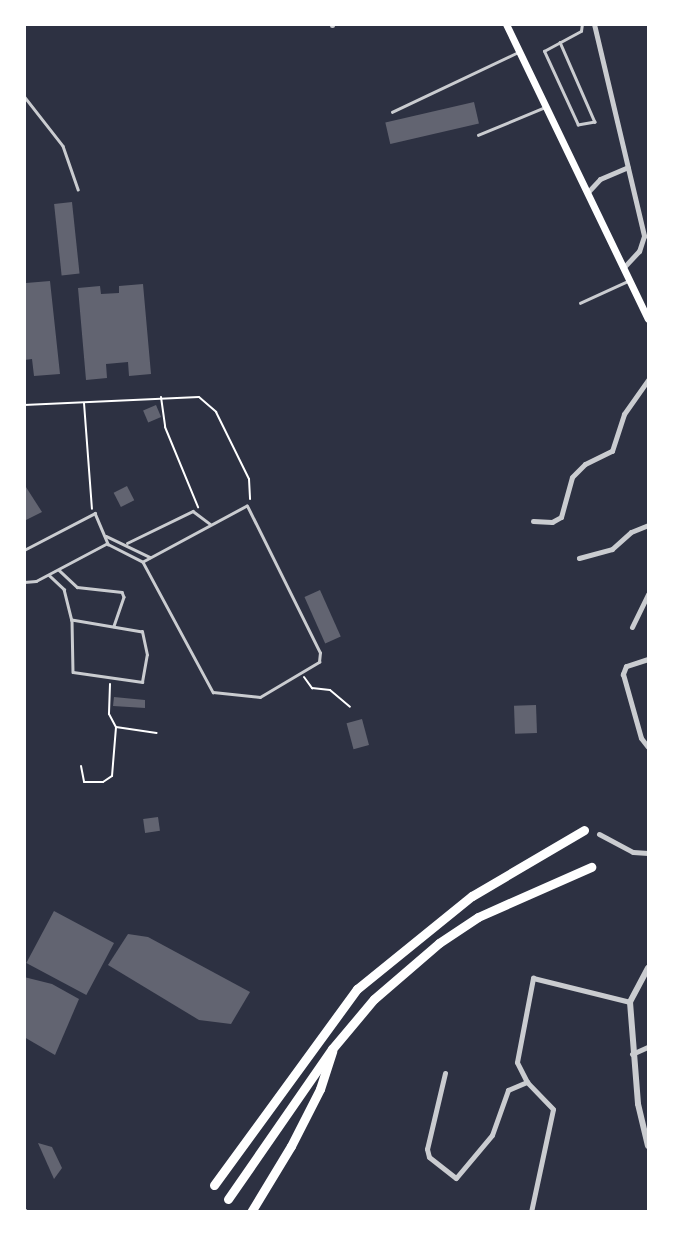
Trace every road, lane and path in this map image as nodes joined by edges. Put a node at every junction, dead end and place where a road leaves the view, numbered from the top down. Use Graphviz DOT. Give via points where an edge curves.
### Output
graph roads {
  1 [pos="506,24"];
  2 [pos="582,24"];
  3 [pos="594,24"];
  4 [pos="560,42"];
  5 [pos="519,52"];
  6 [pos="24,96"];
  7 [pos="546,106"];
  8 [pos="392,112"];
  9 [pos="478,135"];
  10 [pos="628,167"];
  11 [pos="78,189"];
  12 [pos="587,193"];
  13 [pos="625,266"];
  14 [pos="631,279"];
  15 [pos="580,303"];
  16 [pos="647,309"];
  17 [pos="649,319"];
  18 [pos="649,380"];
  19 [pos="161,397"];
  20 [pos="84,402"];
  21 [pos="24,405"];
  22 [pos="249,508"];
  23 [pos="196,511"];
  24 [pos="92,512"];
  25 [pos="533,521"];
  26 [pos="210,524"];
  27 [pos="649,525"];
  28 [pos="104,536"];
  29 [pos="127,543"];
  30 [pos="108,544"];
  31 [pos="24,550"];
  32 [pos="150,557"];
  33 [pos="579,558"];
  34 [pos="143,562"];
  35 [pos="59,570"];
  36 [pos="49,575"];
  37 [pos="24,582"];
  38 [pos="649,594"];
  39 [pos="72,620"];
  40 [pos="114,626"];
  41 [pos="632,626"];
  42 [pos="649,659"];
  43 [pos="301,673"];
  44 [pos="110,680"];
  45 [pos="350,707"];
  46 [pos="116,727"];
  47 [pos="157,733"];
  48 [pos="649,747"];
  49 [pos="81,766"];
  50 [pos="584,830"];
  51 [pos="599,834"];
  52 [pos="649,853"];
  53 [pos="591,867"];
  54 [pos="649,968"];
  55 [pos="630,1002"];
  56 [pos="649,1047"];
  57 [pos="332,1049"];
  58 [pos="632,1054"];
  59 [pos="445,1073"];
  60 [pos="527,1082"];
  61 [pos="649,1146"];
  62 [pos="214,1185"];
  63 [pos="228,1199"];
  64 [pos="251,1212"];
  65 [pos="531,1212"];
  1 -- 5 [label="main road"];
  2 -- 4 [label="lane" via="581,31"];
  3 -- 10 [label="street"];
  4 -- 4 [label="lane" via="544,51 578,125 594,122"];
  5 -- 7 [label="main road"];
  5 -- 8 [label="lane"];
  6 -- 11 [label="lane" via="63,146"];
  7 -- 9 [label="lane"];
  7 -- 12 [label="main road"];
  10 -- 12 [label="street" via="600,179"];
  10 -- 13 [label="street" via="643,236 639,251"];
  12 -- 13 [label="main road"];
  13 -- 14 [label="main road"];
  14 -- 15 [label="lane"];
  14 -- 16 [label="main road"];
  16 -- 17 [label="main road"];
  18 -- 25 [label="street" via="624,414 612,451 585,464 572,477 561,517 552,522"];
  19 -- 20 [label="path"];
  19 -- 22 [label="path" via="199,397 216,412 249,479"];
  19 -- 23 [label="path" via="164,427 196,500"];
  20 -- 21 [label="path"];
  20 -- 24 [label="path"];
  22 -- 26 [label="lane"];
  22 -- 43 [label="lane" via="320,653 319,663"];
  23 -- 26 [label="lane"];
  23 -- 29 [label="lane"];
  24 -- 28 [label="lane"];
  24 -- 31 [label="lane"];
  26 -- 32 [label="lane"];
  27 -- 33 [label="street" via="631,532 612,549"];
  28 -- 29 [label="lane"];
  28 -- 30 [label="lane"];
  29 -- 32 [label="lane"];
  30 -- 34 [label="lane"];
  30 -- 35 [label="lane"];
  32 -- 34 [label="lane"];
  34 -- 43 [label="lane" via="207,687 260,697"];
  35 -- 36 [label="lane"];
  35 -- 40 [label="lane" via="77,587 122,592"];
  36 -- 37 [label="lane"];
  36 -- 39 [label="lane" via="64,589"];
  38 -- 41 [label="street"];
  39 -- 40 [label="lane"];
  39 -- 44 [label="lane" via="73,672"];
  40 -- 44 [label="lane" via="142,632 147,655 142,682"];
  42 -- 48 [label="street" via="626,666 623,674 641,738"];
  43 -- 45 [label="path" via="312,688 330,691"];
  44 -- 46 [label="path" via="108,714"];
  46 -- 47 [label="path"];
  46 -- 49 [label="path" via="112,776 103,782 84,782"];
  50 -- 62 [label="highway" via="472,895 357,989"];
  51 -- 52 [label="street" via="633,852"];
  53 -- 57 [label="highway" via="478,916 439,943 374,999"];
  54 -- 55 [label="street"];
  55 -- 58 [label="street"];
  55 -- 60 [label="street" via="533,978 517,1062"];
  56 -- 58 [label="street"];
  57 -- 63 [label="highway"];
  57 -- 64 [label="highway" via="314,1100"];
  58 -- 61 [label="street"];
  59 -- 60 [label="street" via="427,1149 429,1157 456,1178 492,1135 508,1090"];
  60 -- 65 [label="street" via="553,1109"];
}
